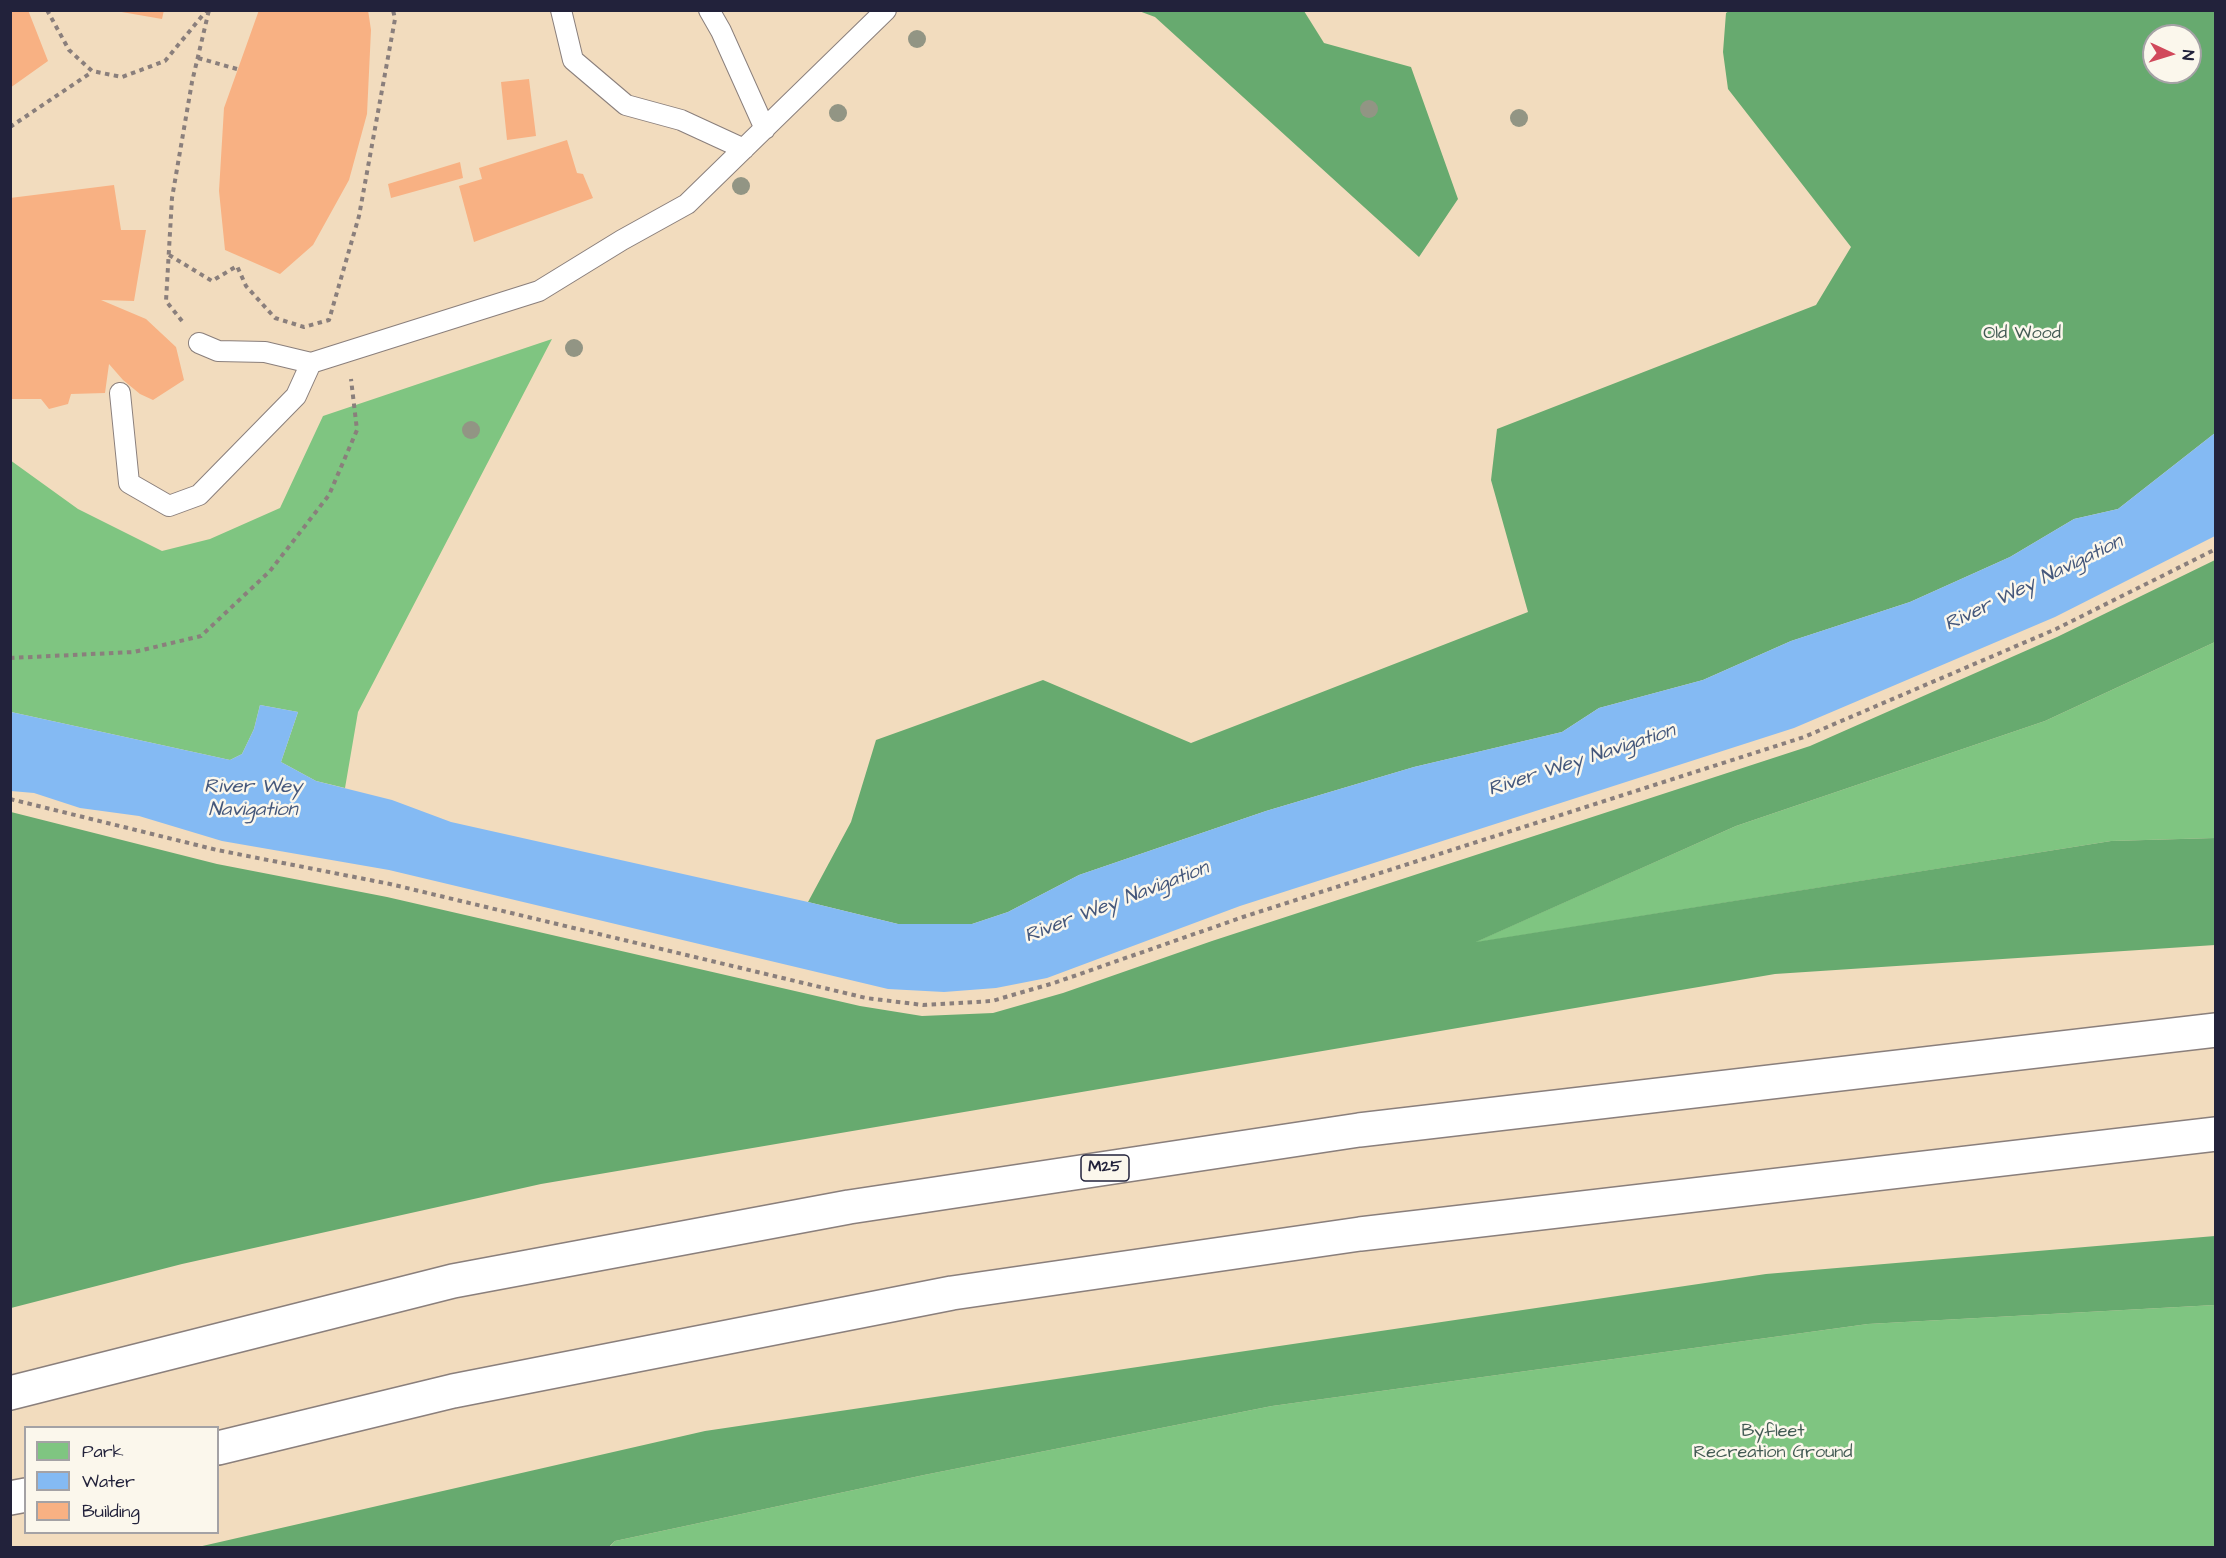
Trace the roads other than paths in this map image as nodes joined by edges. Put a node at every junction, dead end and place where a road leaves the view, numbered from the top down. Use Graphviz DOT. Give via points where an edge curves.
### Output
graph roads {
  1 [pos="561,10"];
  2 [pos="709,10"];
  3 [pos="886,10"];
  4 [pos="765,129"];
  5 [pos="744,149"];
  6 [pos="199,343"];
  7 [pos="311,363"];
  8 [pos="120,393"];
  9 [pos="2216,1030"];
  10 [pos="2216,1134"];
  11 [pos="10,1393"];
  12 [pos="219,1448"];
  1 -- 5 [label="lane" via="573,60 626,105 681,120"];
  2 -- 4 [label="lane"];
  3 -- 4 [label="lane"];
  4 -- 5 [label="lane"];
  5 -- 7 [label="lane" via="687,204 539,291"];
  6 -- 7 [label="lane" via="218,351 265,352"];
  7 -- 8 [label="lane" via="296,396 199,495 169,506 129,483"];
  9 -- 11 [label="highway, M25" via="1359,1130 849,1207 453,1281"];
  10 -- 12 [label="highway" via="1360,1234 952,1293 453,1390"];
}
